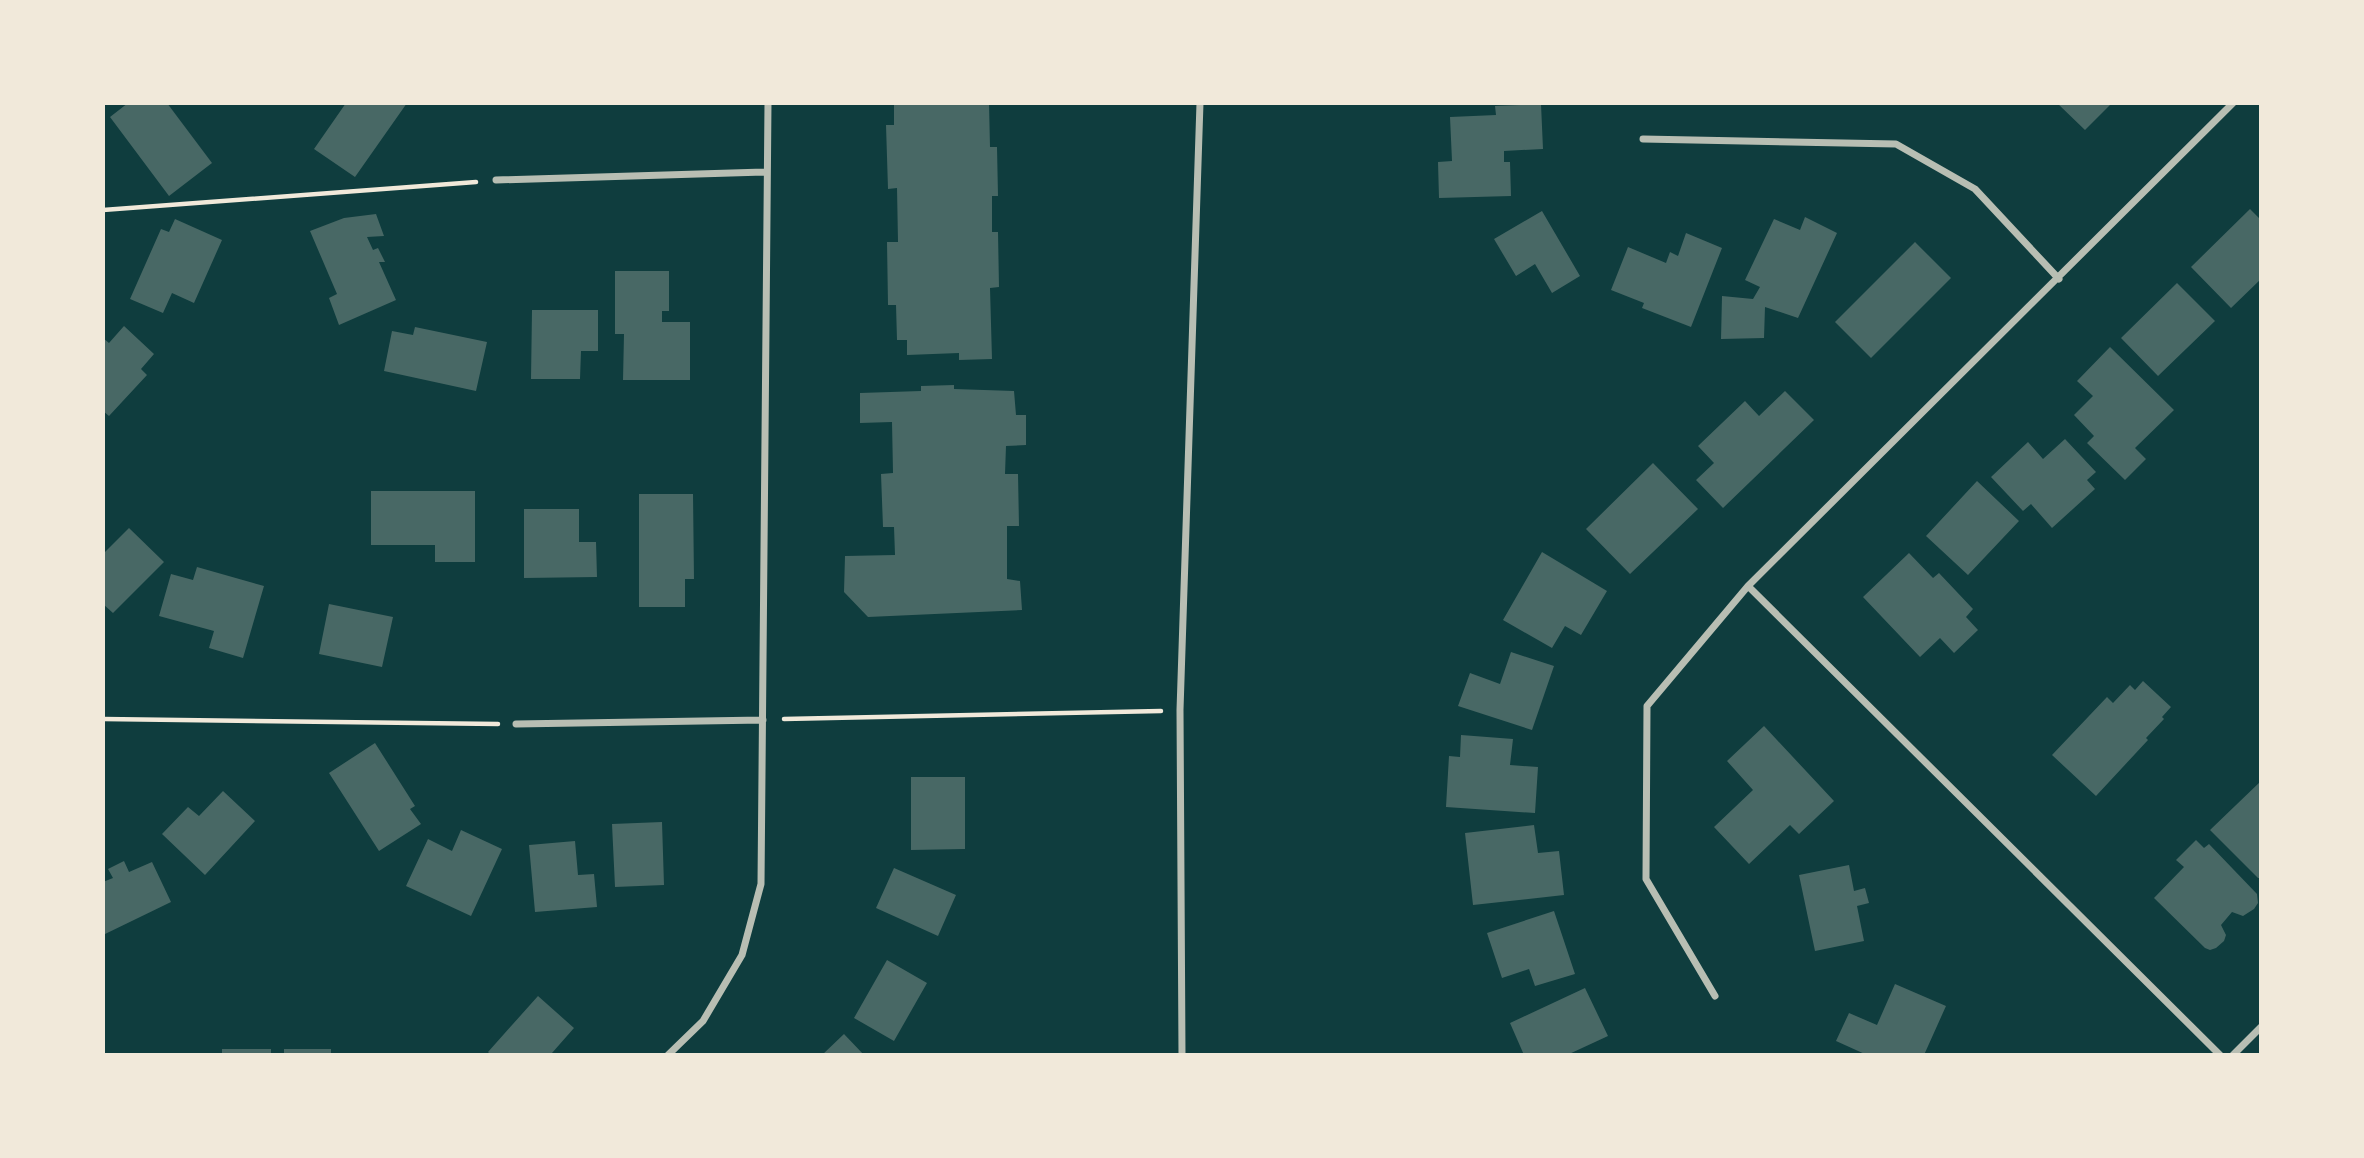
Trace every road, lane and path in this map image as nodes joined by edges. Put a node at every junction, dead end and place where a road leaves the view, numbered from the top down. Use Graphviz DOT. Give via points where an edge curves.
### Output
graph roads {
  1 [pos="768,103"];
  2 [pos="1200,103"];
  3 [pos="2233,103"];
  4 [pos="1643,139"];
  5 [pos="767,172"];
  6 [pos="496,180"];
  7 [pos="103,210"];
  8 [pos="2059,279"];
  9 [pos="1748,586"];
  10 [pos="1180,710"];
  11 [pos="103,719"];
  12 [pos="763,720"];
  13 [pos="516,724"];
  14 [pos="1715,996"];
  15 [pos="2261,1027"];
  16 [pos="668,1055"];
  17 [pos="1182,1055"];
  18 [pos="2220,1055"];
  19 [pos="2233,1055"];
  1 -- 5 [label="street"];
  2 -- 10 [label="street"];
  3 -- 8 [label="street"];
  4 -- 8 [label="street" via="1896,144 1975,189"];
  5 -- 6 [label="street"];
  5 -- 12 [label="street"];
  6 -- 7 [label="path"];
  8 -- 9 [label="street"];
  9 -- 14 [label="street" via="1647,706 1646,879"];
  9 -- 18 [label="street"];
  10 -- 12 [label="path"];
  10 -- 17 [label="street"];
  11 -- 13 [label="path"];
  12 -- 13 [label="street"];
  12 -- 16 [label="street" via="761,884 742,955 703,1021"];
  15 -- 19 [label="street"];
}
